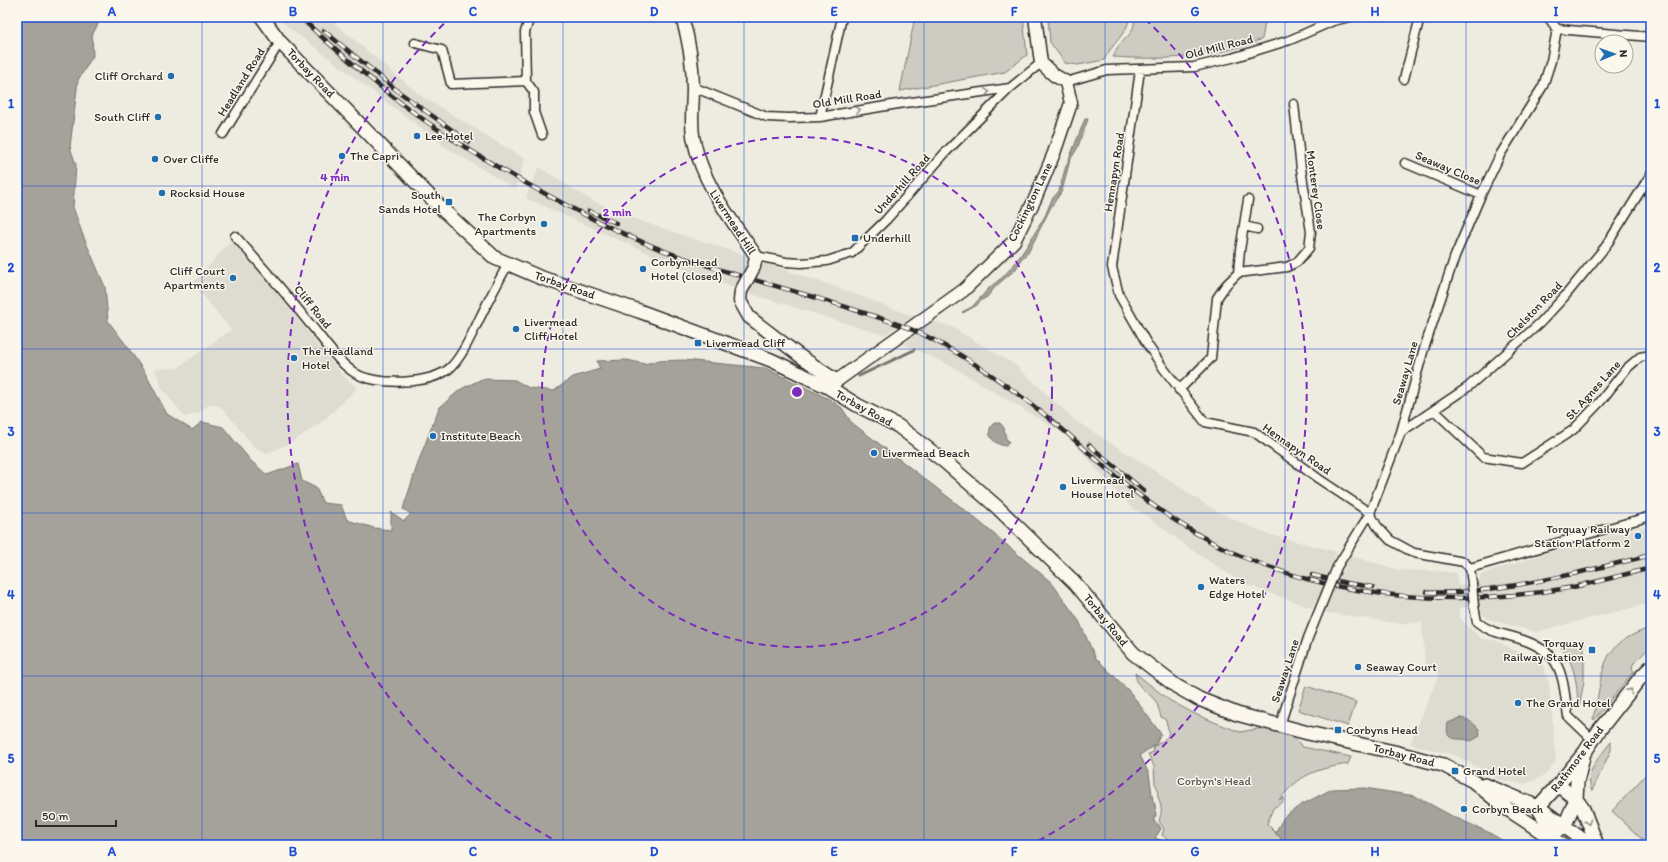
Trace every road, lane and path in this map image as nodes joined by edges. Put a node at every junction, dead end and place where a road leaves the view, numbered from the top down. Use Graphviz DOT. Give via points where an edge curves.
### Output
graph roads {
  1 [pos="262,17"];
  2 [pos="530,17"];
  3 [pos="682,17"];
  4 [pos="842,17"];
  5 [pos="1035,17"];
  6 [pos="1350,17"];
  7 [pos="1420,17"];
  8 [pos="1548,17"];
  9 [pos="1334,19"];
  10 [pos="1557,29"];
  11 [pos="1651,37"];
  12 [pos="280,42"];
  13 [pos="416,43"];
  14 [pos="1041,63"];
  15 [pos="1140,70"];
  16 [pos="1404,80"];
  17 [pos="526,81"];
  18 [pos="1066,82"];
  19 [pos="693,88"];
  20 [pos="1010,88"];
  21 [pos="1294,104"];
  22 [pos="820,117"];
  23 [pos="223,134"];
  24 [pos="542,135"];
  25 [pos="1405,163"];
  26 [pos="1651,174"];
  27 [pos="1481,195"];
  28 [pos="1248,200"];
  29 [pos="1244,226"];
  30 [pos="1257,229"];
  31 [pos="236,236"];
  32 [pos="755,261"];
  33 [pos="508,264"];
  34 [pos="1238,273"];
  35 [pos="1651,355"];
  36 [pos="832,384"];
  37 [pos="1180,390"];
  38 [pos="1434,410"];
  39 [pos="1401,432"];
  40 [pos="1370,513"];
  41 [pos="1651,516"];
  42 [pos="1470,568"];
  43 [pos="1651,667"];
  44 [pos="1280,726"];
  45 [pos="1595,736"];
  46 [pos="1585,752"];
  47 [pos="1473,781"];
  48 [pos="1558,785"];
  49 [pos="1576,799"];
  50 [pos="1538,807"];
  51 [pos="1565,825"];
  52 [pos="1549,837"];
  53 [pos="1562,845"];
  54 [pos="1590,845"];
  55 [pos="1597,845"];
  1 -- 12 [label="main road, Torbay Road"];
  2 -- 17 [label="street" via="524,32"];
  3 -- 19 [label="street, Livermead Hill" via="688,38"];
  4 -- 22 [label="street"];
  5 -- 14 [label="street"];
  6 -- 9 [label="street, Old Mill Road"];
  7 -- 16 [label="street"];
  8 -- 10 [label="street"];
  9 -- 15 [label="street, Old Mill Road" via="1290,40 1232,58 1194,67"];
  10 -- 11 [label="street"];
  10 -- 27 [label="street, Seaway Lane" via="1543,86 1500,155"];
  12 -- 23 [label="street, Headland Road"];
  12 -- 33 [label="main road, Torbay Road" via="483,248"];
  13 -- 17 [label="street" via="442,50 451,84"];
  14 -- 18 [label="street"];
  14 -- 20 [label="street, Underhill Road"];
  15 -- 18 [label="street, Old Mill Road" via="1107,70"];
  15 -- 37 [label="street, Hennapyn Road" via="1112,267 1119,296 1147,344"];
  17 -- 24 [label="street" via="534,92 534,112"];
  18 -- 36 [label="street, Cockington Lane" via="1070,103 1068,112 1054,153 1014,241 964,290"];
  19 -- 22 [label="street, Old Mill Road" via="767,117"];
  19 -- 32 [label="street, Livermead Hill" via="694,141 701,166 710,187"];
  22 -- 20 [label="street, Old Mill Road, one-way"];
  20 -- 32 [label="street, Underhill Road" via="852,253 827,261"];
  21 -- 34 [label="street, Monterey Close" via="1311,232 1309,248 1297,262 1287,267"];
  25 -- 27 [label="street, Seaway Close"];
  26 -- 38 [label="street, Chelston Road" via="1606,246 1560,302 1485,373"];
  27 -- 39 [label="street, Seaway Lane" via="1450,271 1423,352"];
  28 -- 29 [label="street"];
  29 -- 30 [label="street"];
  29 -- 34 [label="street"];
  31 -- 33 [label="street, Cliff Road" via="341,360 355,374 376,380 423,380 433,378 451,367 465,346"];
  32 -- 36 [label="street, Livermead Hill, bridge" via="741,292 740,301 749,317"];
  33 -- 36 [label="main road, Torbay Road" via="744,349"];
  34 -- 37 [label="street" via="1216,298 1211,358"];
  35 -- 38 [label="street, St. Agnes Lane" via="1640,357 1626,369 1600,402 1573,430 1522,463 1483,457"];
  36 -- 44 [label="main road, Torbay Road" via="857,405 898,426 976,487 1075,583 1123,643 1154,670 1176,686 1214,706"];
  37 -- 40 [label="street, Hennapyn Road" via="1205,422 1254,432"];
  38 -- 39 [label="street, Chelston Road"];
  39 -- 40 [label="street, Seaway Lane"];
  40 -- 42 [label="street, Hennapyn Road" via="1377,526 1390,540 1414,553 1464,562"];
  40 -- 44 [label="street, Seaway Lane, bridge" via="1337,567 1308,638"];
  41 -- 42 [label="street"];
  42 -- 45 [label="street, bridge" via="1477,622 1488,630 1522,640 1552,656 1559,668 1564,686 1568,716"];
  45 -- 43 [label="main road, Rathmore Road, one-way"];
  44 -- 47 [label="main road, Torbay Road" via="1443,765"];
  45 -- 46 [label="main road, Rathmore Road"];
  46 -- 48 [label="main road, Rathmore Road"];
  46 -- 49 [label="main road" via="1577,782"];
  47 -- 50 [label="main road, Torbay Road"];
  47 -- 52 [label="main road, Torbay Road" via="1506,808"];
  48 -- 49 [label="main road"];
  48 -- 50 [label="main road, Rathmore Road"];
  49 -- 51 [label="main road"];
  49 -- 55 [label="main road, one-way" via="1583,809"];
  50 -- 51 [label="main road, Torbay Road"];
  50 -- 52 [label="main road" via="1547,823"];
  51 -- 52 [label="main road"];
  51 -- 54 [label="main road, Torbay Road"];
  52 -- 53 [label="main road, Torbay Road"];
}
